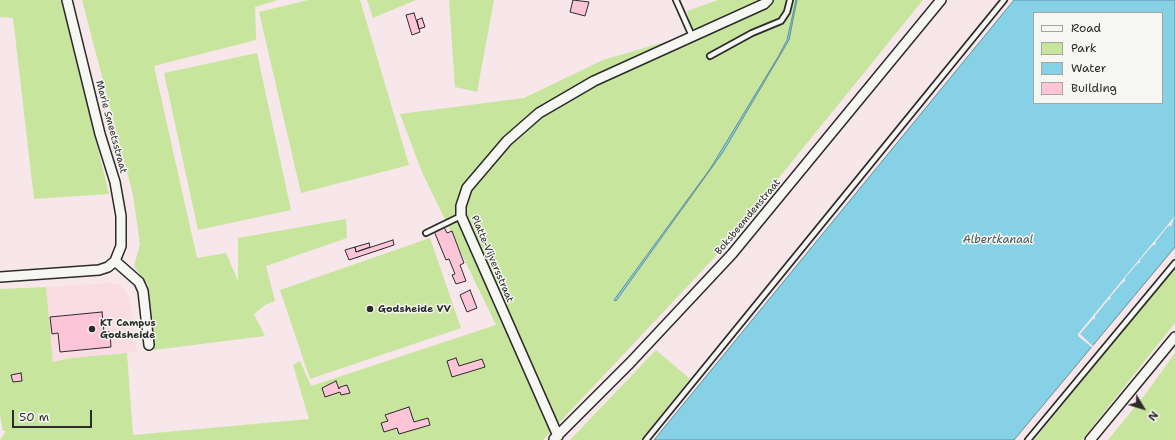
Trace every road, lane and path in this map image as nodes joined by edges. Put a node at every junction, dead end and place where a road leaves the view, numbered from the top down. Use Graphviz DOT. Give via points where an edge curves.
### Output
graph roads {
  1 [pos="67,0"];
  2 [pos="676,0"];
  3 [pos="790,0"];
  4 [pos="941,0"];
  5 [pos="1004,0"];
  6 [pos="766,2"];
  7 [pos="692,36"];
  8 [pos="710,56"];
  9 [pos="461,216"];
  10 [pos="426,233"];
  11 [pos="115,261"];
  12 [pos="1175,263"];
  13 [pos="0,277"];
  14 [pos="1175,337"];
  15 [pos="149,345"];
  16 [pos="555,438"];
  17 [pos="646,440"];
  18 [pos="1028,440"];
  19 [pos="1090,440"];
  1 -- 11 [label="street, Marie Smeetsstraat" via="119,200 121,246"];
  2 -- 7 [label="lane"];
  3 -- 8 [label="lane" via="781,21 752,33"];
  4 -- 16 [label="street, Boksbeemdenstraat" via="732,254 630,363"];
  5 -- 17 [label="lane"];
  6 -- 7 [label="street, Platte-Vijversstraat"];
  7 -- 9 [label="street, Platte-Vijversstraat" via="594,81 539,113 507,141 474,179 463,197"];
  9 -- 10 [label="lane"];
  9 -- 16 [label="street, Platte-Vijversstraat"];
  11 -- 13 [label="street" via="99,270"];
  11 -- 15 [label="street" via="139,282 143,291"];
  12 -- 18 [label="lane"];
  14 -- 19 [label="street"];
}
